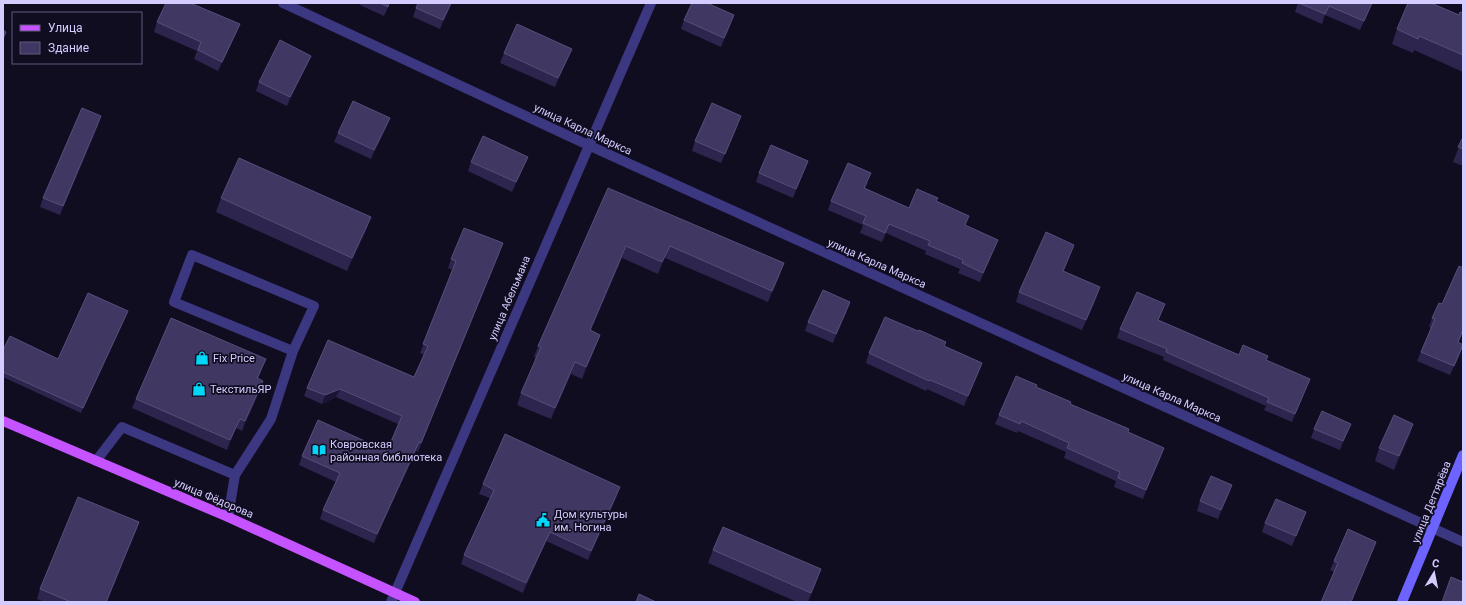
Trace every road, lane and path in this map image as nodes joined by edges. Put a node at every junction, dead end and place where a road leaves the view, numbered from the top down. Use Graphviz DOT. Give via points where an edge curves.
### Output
graph roads {
  1 [pos="283,3"];
  2 [pos="651,3"];
  3 [pos="588,145"];
  4 [pos="293,351"];
  5 [pos="3,421"];
  6 [pos="1463,455"];
  7 [pos="96,461"];
  8 [pos="235,475"];
  9 [pos="228,516"];
  10 [pos="1433,528"];
  11 [pos="1463,542"];
  12 [pos="393,597"];
  13 [pos="415,602"];
  14 [pos="1402,602"];
  1 -- 3 [label="street, улица Карла Маркса"];
  2 -- 3 [label="street, улица Абельмана"];
  3 -- 10 [label="street, улица Карла Маркса"];
  3 -- 12 [label="street, улица Абельмана"];
  4 -- 4 [label="street" via="314,306 192,255 174,302"];
  4 -- 8 [label="street" via="271,419"];
  5 -- 7 [label="main road, улица Фёдорова"];
  6 -- 10 [label="main road, улица Дегтярёва"];
  7 -- 8 [label="street" via="122,427"];
  7 -- 9 [label="main road, улица Фёдорова"];
  8 -- 9 [label="street"];
  9 -- 12 [label="main road, улица Фёдорова"];
  10 -- 11 [label="street, улица Карла Маркса"];
  10 -- 14 [label="main road, улица Дегтярёва"];
  12 -- 13 [label="main road, улица Фёдорова"];
}
